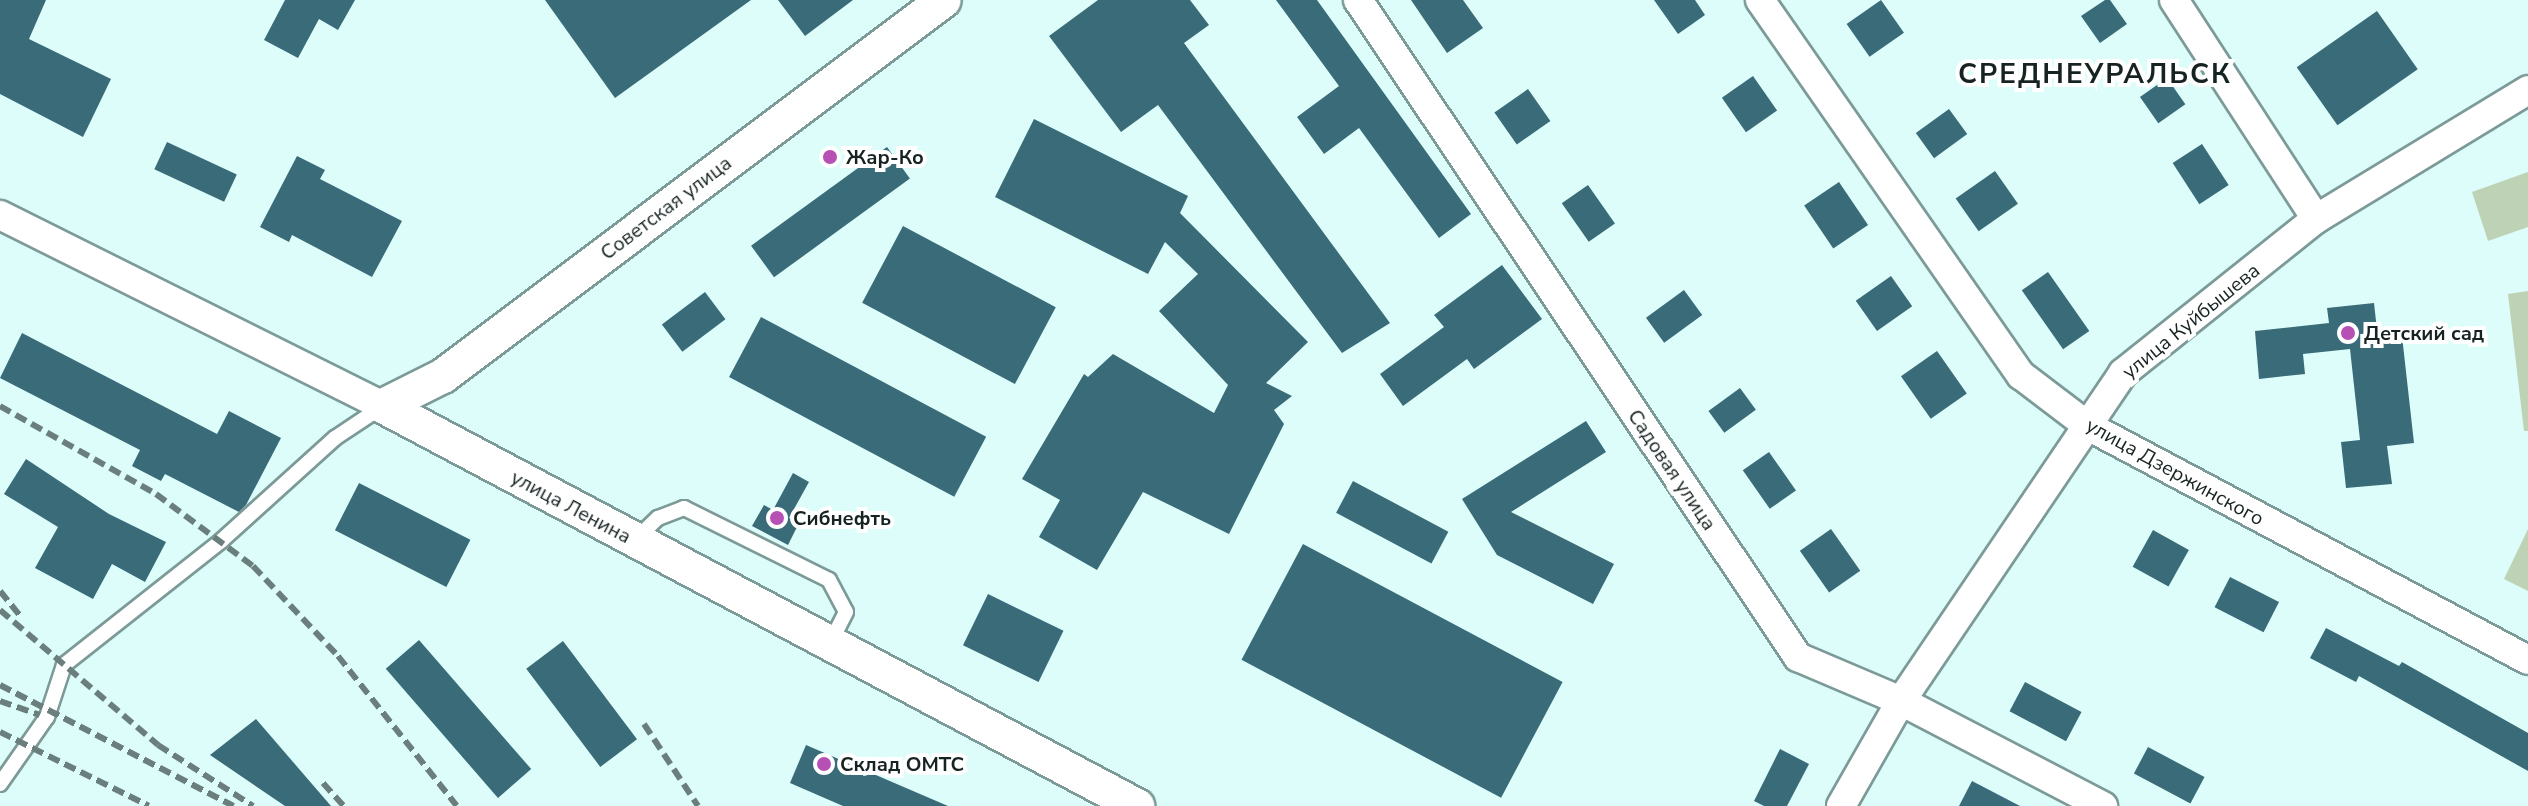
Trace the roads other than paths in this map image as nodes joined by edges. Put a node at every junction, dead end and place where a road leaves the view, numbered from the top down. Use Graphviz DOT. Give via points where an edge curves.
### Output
graph roads {
  1 [pos="944,0"];
  2 [pos="1358,0"];
  3 [pos="1760,0"];
  4 [pos="2174,0"];
  5 [pos="2528,90"];
  6 [pos="0,215"];
  7 [pos="2316,219"];
  8 [pos="383,406"];
  9 [pos="2088,426"];
  10 [pos="634,540"];
  11 [pos="831,641"];
  12 [pos="2528,660"];
  13 [pos="1901,701"];
  14 [pos="0,784"];
  15 [pos="1137,806"];
  16 [pos="1841,806"];
  17 [pos="2103,806"];
  1 -- 8 [label="street, Советская улица" via="443,376"];
  2 -- 13 [label="street, Садовая улица" via="1798,657"];
  3 -- 9 [label="street, улица Дзержинского" via="2021,375"];
  4 -- 7 [label="street"];
  5 -- 7 [label="street, улица Куйбышева"];
  6 -- 8 [label="street, улица Ленина"];
  7 -- 9 [label="street, улица Куйбышева" via="2123,373"];
  8 -- 10 [label="street, улица Ленина"];
  8 -- 14 [label="lane" via="335,438 221,541 64,665 47,717"];
  9 -- 12 [label="street, улица Дзержинского"];
  9 -- 13 [label="street, улица Куйбышева"];
  10 -- 11 [label="street, улица Ленина"];
  10 -- 11 [label="lane" via="658,518 684,508 829,580 846,612"];
  11 -- 15 [label="street, улица Ленина"];
  13 -- 16 [label="street, улица Куйбышева"];
  13 -- 17 [label="street, Садовая улица"];
}
